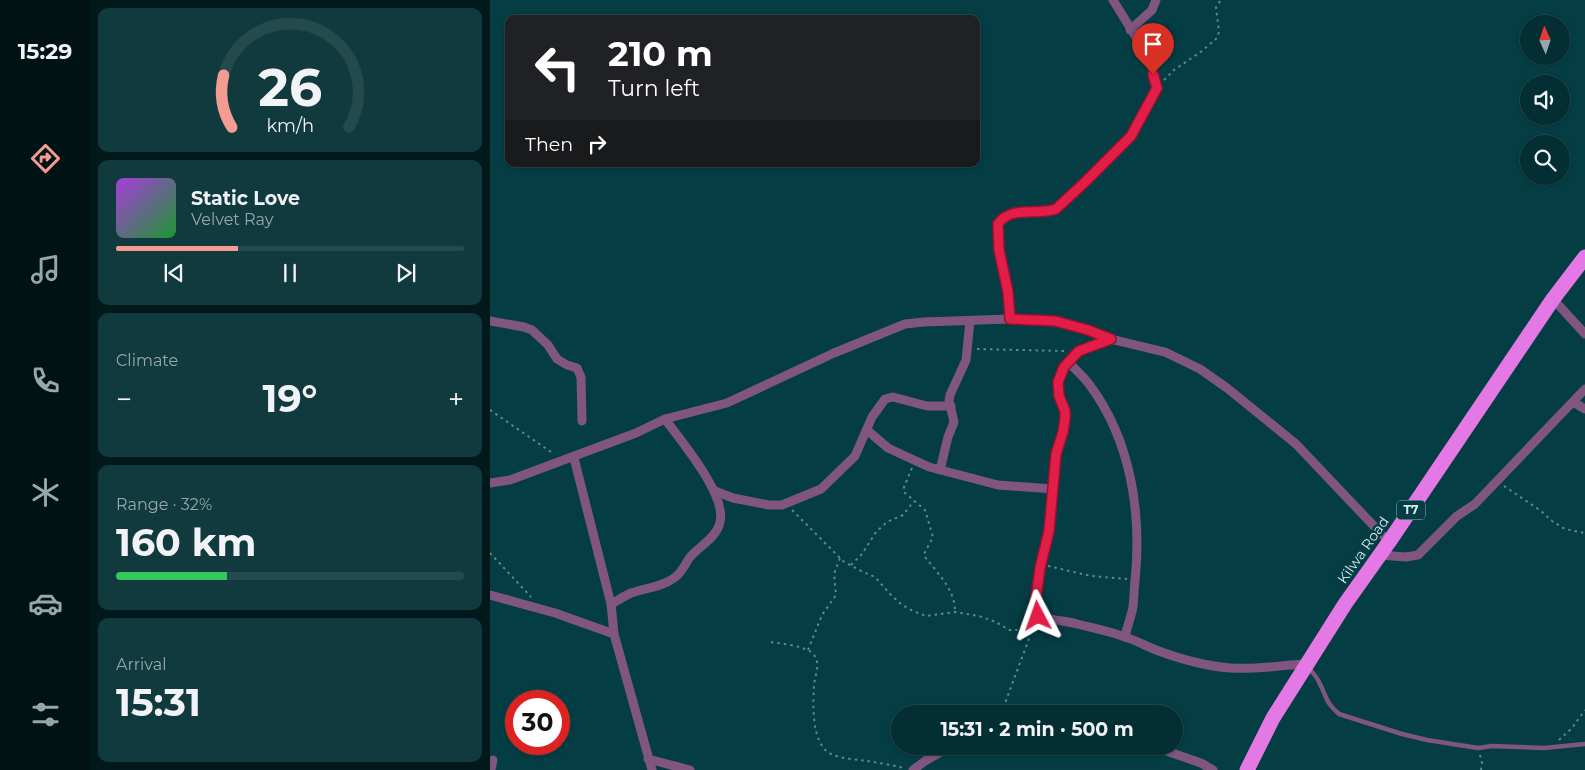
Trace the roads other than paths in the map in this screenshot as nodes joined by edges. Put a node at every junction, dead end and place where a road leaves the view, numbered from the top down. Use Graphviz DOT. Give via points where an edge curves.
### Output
graph roads {
  1 [pos="1113,0"];
  2 [pos="1156,0"];
  3 [pos="1130,30"];
  4 [pos="1585,257"];
  5 [pos="1553,299"];
  6 [pos="1010,319"];
  7 [pos="490,321"];
  8 [pos="970,321"];
  9 [pos="1585,334"];
  10 [pos="1111,339"];
  11 [pos="1068,362"];
  12 [pos="1585,389"];
  13 [pos="1573,402"];
  14 [pos="950,406"];
  15 [pos="1585,409"];
  16 [pos="665,419"];
  17 [pos="582,421"];
  18 [pos="867,430"];
  19 [pos="574,458"];
  20 [pos="940,470"];
  21 [pos="490,483"];
  22 [pos="1053,489"];
  23 [pos="715,491"];
  24 [pos="1389,542"];
  25 [pos="1379,555"];
  26 [pos="490,595"];
  27 [pos="611,604"];
  28 [pos="614,634"];
  29 [pos="1125,637"];
  30 [pos="1306,664"];
  31 [pos="1585,744"];
  32 [pos="935,755"];
  33 [pos="1178,755"];
  34 [pos="493,760"];
  35 [pos="648,760"];
  36 [pos="491,770"];
  37 [pos="652,770"];
  38 [pos="690,770"];
  39 [pos="913,770"];
  40 [pos="1213,770"];
  41 [pos="1247,770"];
  1 -- 3 [label="street"];
  2 -- 3 [label="street" via="1152,10"];
  3 -- 6 [label="street" via="1150,60 1157,88 1131,136 1056,209 1018,212 998,224"];
  4 -- 5 [label="highway, Kilwa Road / T7"];
  5 -- 9 [label="street"];
  5 -- 24 [label="highway, Kilwa Road / T7"];
  6 -- 8 [label="street"];
  6 -- 10 [label="street" via="1055,321"];
  7 -- 17 [label="street" via="532,330 557,359 577,368 581,377"];
  8 -- 14 [label="street" via="964,366 950,395"];
  8 -- 16 [label="street" via="905,324 727,403"];
  10 -- 11 [label="street" via="1079,351"];
  10 -- 24 [label="street" via="1165,352 1200,369 1228,388 1296,444"];
  11 -- 22 [label="street" via="1058,382 1065,419 1056,454"];
  11 -- 29 [label="street" via="1090,385 1104,408 1119,438 1129,469 1138,556 1133,607"];
  12 -- 13 [label="street"];
  13 -- 15 [label="street"];
  13 -- 25 [label="street" via="1475,504 1418,555"];
  14 -- 18 [label="street" via="927,406 888,398 872,417"];
  14 -- 20 [label="street" via="954,422"];
  16 -- 19 [label="street"];
  16 -- 23 [label="street"];
  18 -- 20 [label="street" via="888,448"];
  18 -- 23 [label="street" via="855,456 840,472 821,489 786,504 769,505 732,498"];
  19 -- 21 [label="street" via="510,480"];
  19 -- 27 [label="street"];
  20 -- 22 [label="street" via="998,485"];
  22 -- 29 [label="street" via="1034,612"];
  23 -- 27 [label="street" via="721,512 720,523 675,578"];
  24 -- 25 [label="highway, Kilwa Road / T7"];
  25 -- 30 [label="highway, Kilwa Road / T7"];
  26 -- 28 [label="street"];
  27 -- 28 [label="street"];
  28 -- 35 [label="street"];
  29 -- 30 [label="street" via="1202,664 1267,668"];
  30 -- 31 [label="lane" via="1319,682 1325,698 1339,714 1410,736 1478,748"];
  30 -- 41 [label="highway, Kilwa Road / T7"];
  32 -- 39 [label="street"];
  33 -- 40 [label="street"];
  34 -- 36 [label="street"];
  35 -- 37 [label="street"];
  35 -- 38 [label="street"];
}
